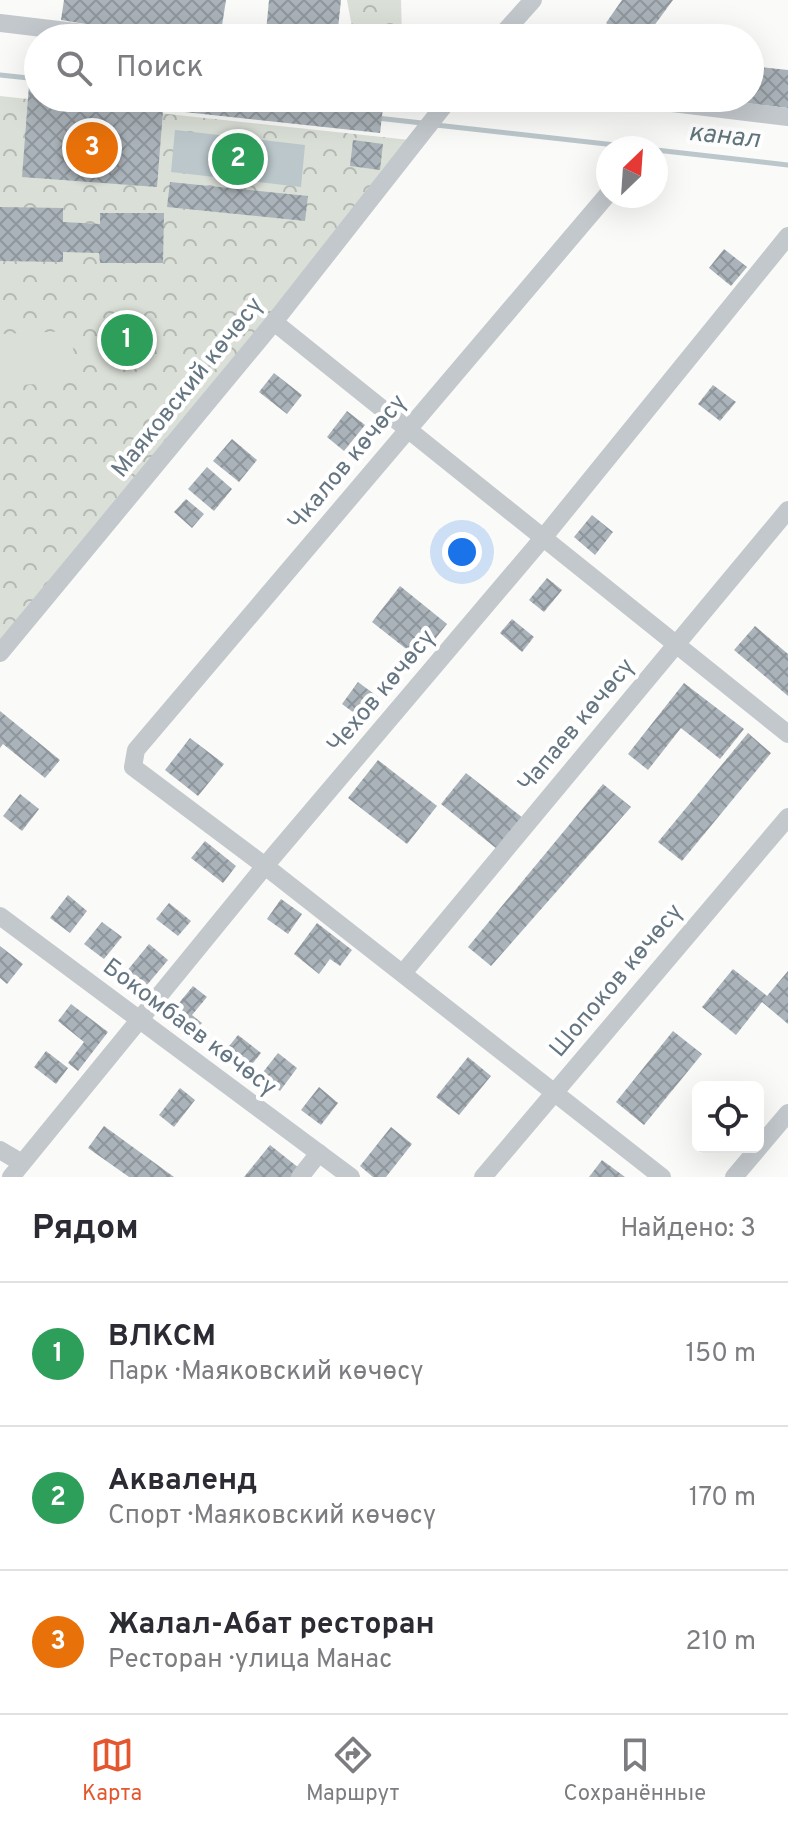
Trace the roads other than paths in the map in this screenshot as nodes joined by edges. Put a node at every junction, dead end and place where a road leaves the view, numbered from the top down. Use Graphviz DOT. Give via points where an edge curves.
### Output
graph roads {
  1 [pos="533,0"];
  2 [pos="0,23"];
  3 [pos="512,24"];
  4 [pos="24,26"];
  5 [pos="439,112"];
  6 [pos="747,112"];
  7 [pos="788,117"];
  8 [pos="596,208"];
  9 [pos="788,236"];
  10 [pos="274,322"];
  11 [pos="407,430"];
  12 [pos="788,510"];
  13 [pos="543,538"];
  14 [pos="677,644"];
  15 [pos="0,653"];
  16 [pos="788,734"];
  17 [pos="788,817"];
  18 [pos="265,866"];
  19 [pos="0,916"];
  20 [pos="403,973"];
  21 [pos="138,1021"];
  22 [pos="553,1093"];
  23 [pos="788,1113"];
  24 [pos="0,1150"];
  25 [pos="319,1153"];
  26 [pos="16,1170"];
  27 [pos="300,1177"];
  28 [pos="351,1177"];
  29 [pos="483,1177"];
  30 [pos="662,1177"];
  31 [pos="734,1177"];
  1 -- 3 [label="street"];
  2 -- 4 [label="street"];
  5 -- 10 [label="street, Маяковский көчөсү"];
  6 -- 7 [label="street"];
  8 -- 11 [label="street, Чкалов көчөсү"];
  9 -- 13 [label="street, Чехов көчөсү"];
  10 -- 11 [label="street"];
  10 -- 15 [label="street, Маяковский көчөсү"];
  11 -- 13 [label="street"];
  11 -- 18 [label="street, Чкалов көчөсү" via="136,750 133,767"];
  12 -- 14 [label="street, Чапаев көчөсү"];
  13 -- 14 [label="street"];
  13 -- 18 [label="street, Чехов көчөсү"];
  14 -- 16 [label="street"];
  14 -- 20 [label="street, Чапаев көчөсү"];
  17 -- 22 [label="street, Шопоков көчөсү"];
  18 -- 20 [label="street"];
  18 -- 21 [label="street, Чехов көчөсү"];
  19 -- 21 [label="street, Бокомбаев көчөсү"];
  20 -- 22 [label="street"];
  21 -- 25 [label="street, Бокомбаев көчөсү"];
  21 -- 26 [label="street, Чехов көчөсү"];
  22 -- 29 [label="street, Шопоков көчөсү"];
  22 -- 30 [label="street"];
  23 -- 31 [label="street"];
  24 -- 26 [label="street"];
  25 -- 27 [label="street"];
  25 -- 28 [label="street, Бокомбаев көчөсү"];
}
